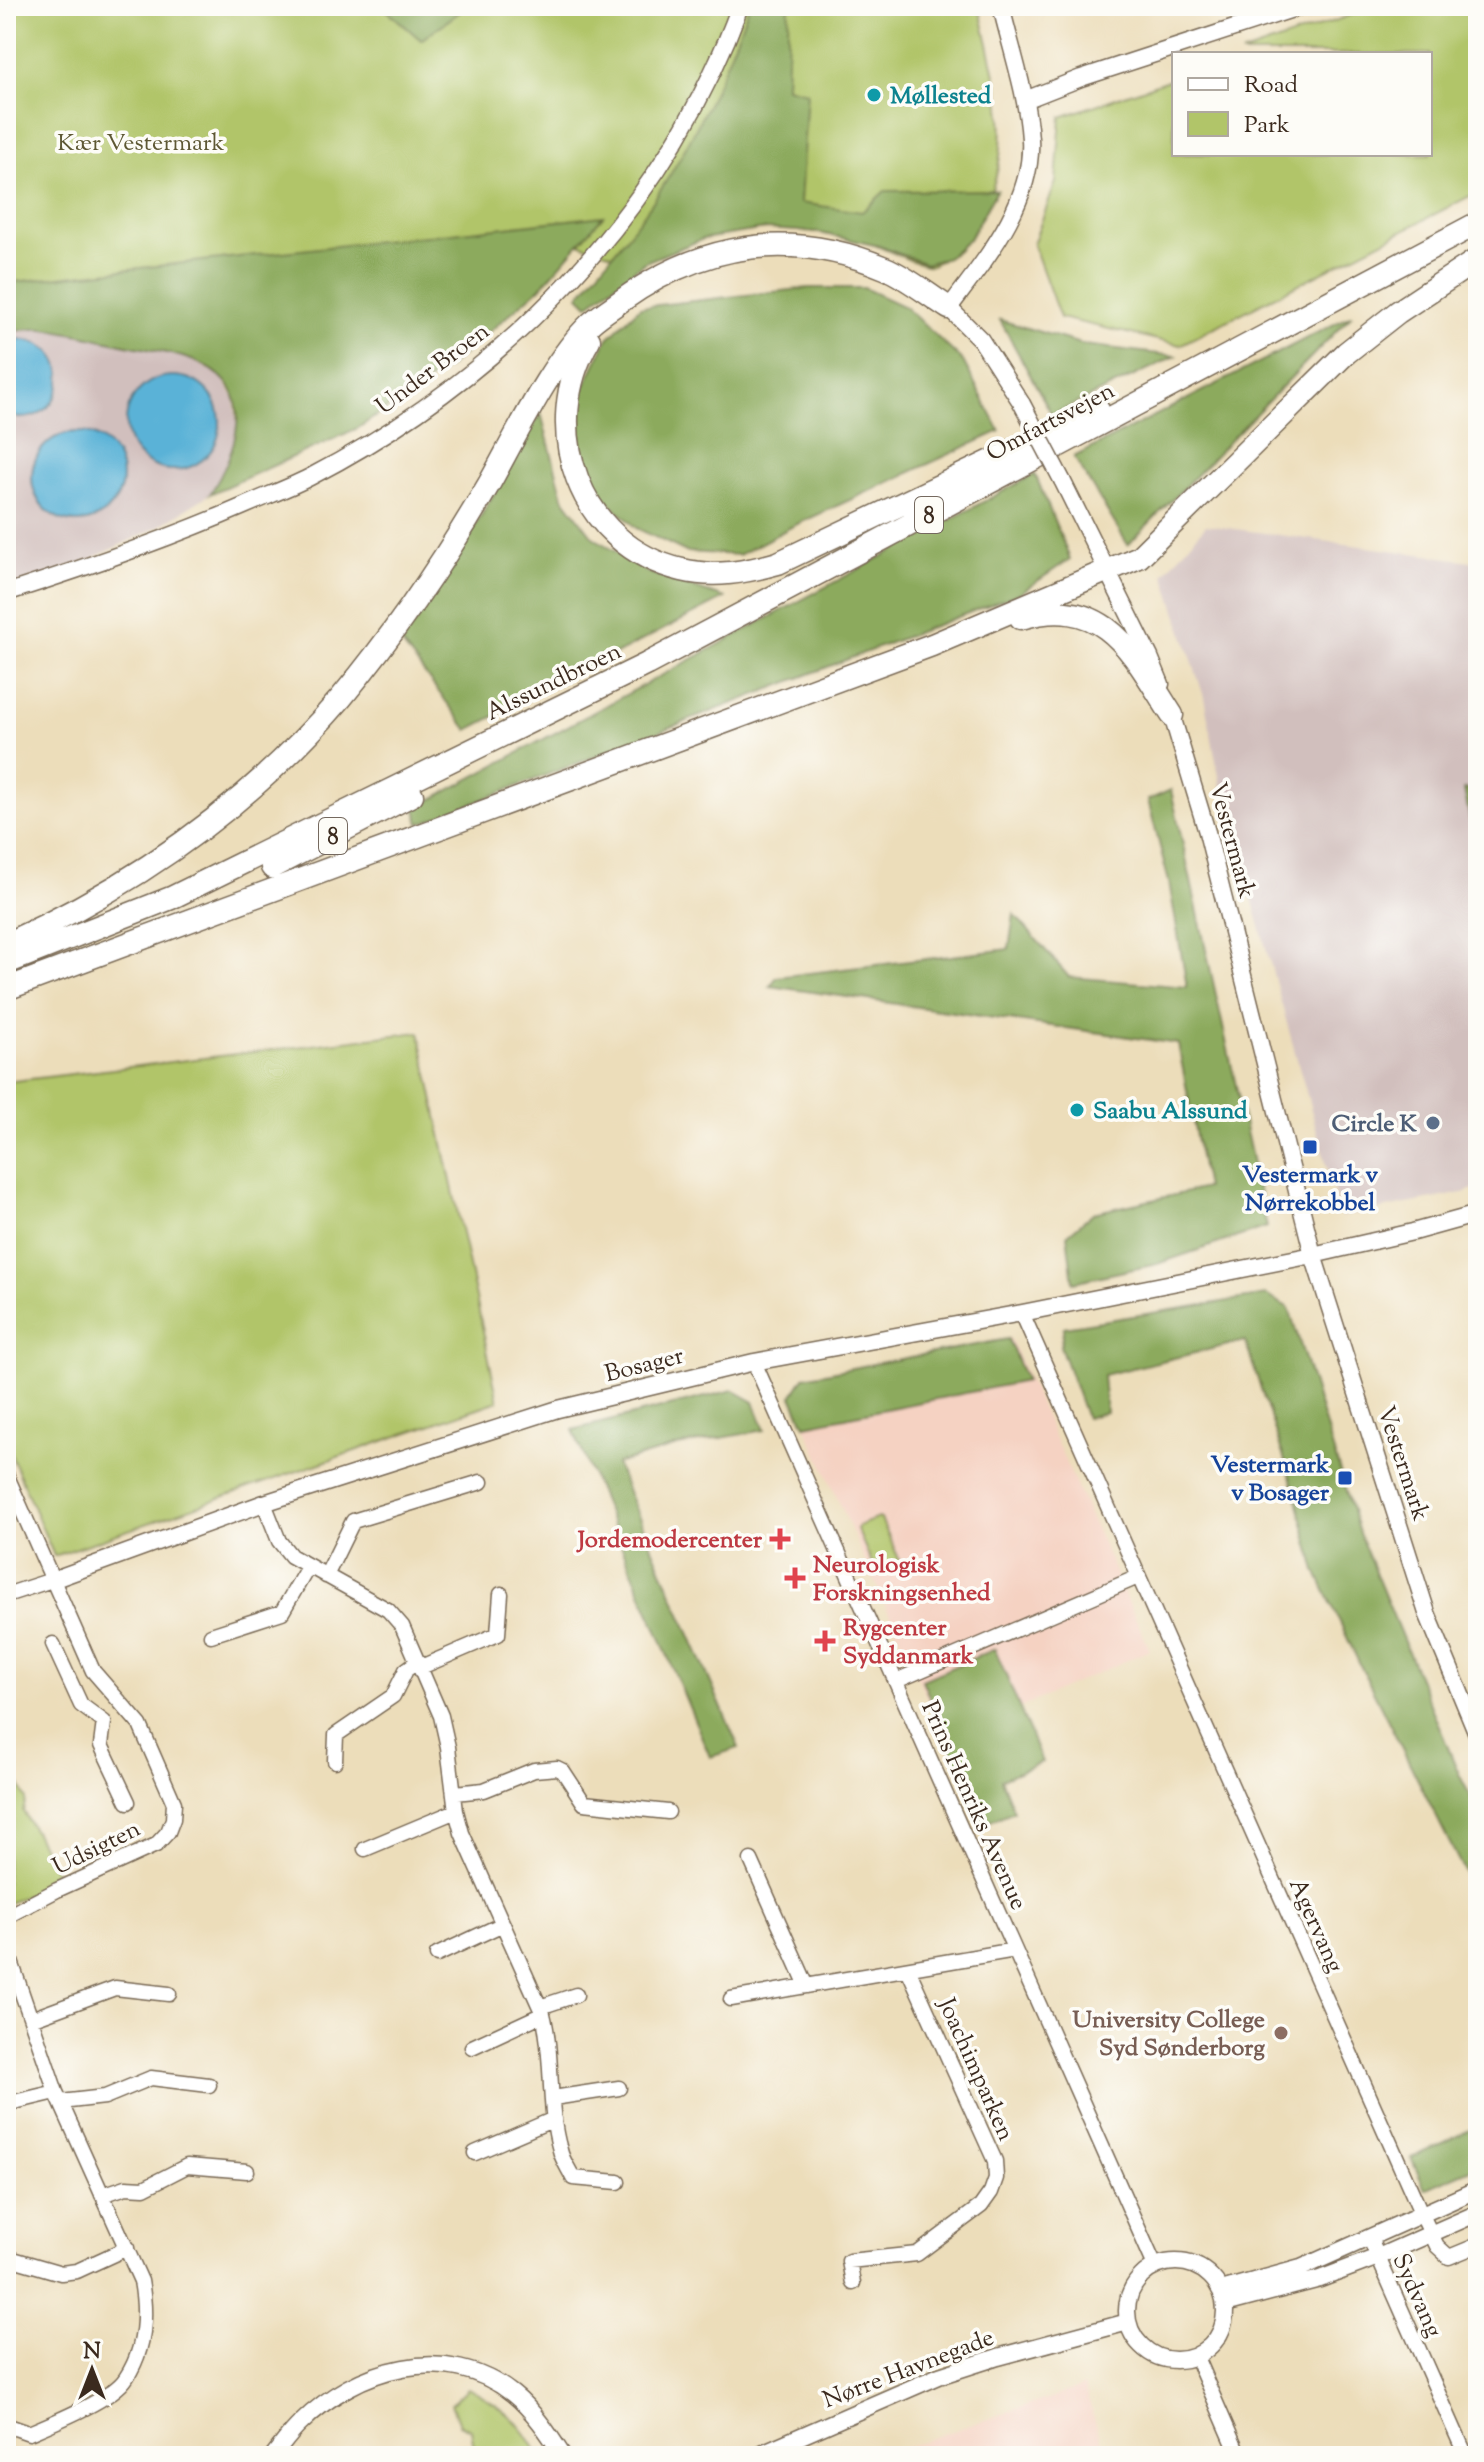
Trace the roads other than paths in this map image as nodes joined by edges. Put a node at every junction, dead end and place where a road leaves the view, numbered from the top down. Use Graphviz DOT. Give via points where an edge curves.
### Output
graph roads {
  1 [pos="740,6"];
  2 [pos="1001,6"];
  3 [pos="1302,6"];
  4 [pos="1025,100"];
  5 [pos="1478,223"];
  6 [pos="1478,259"];
  7 [pos="620,302"];
  8 [pos="949,308"];
  9 [pos="1210,365"];
  10 [pos="1109,571"];
  11 [pos="6,593"];
  12 [pos="932,645"];
  13 [pos="647,664"];
  14 [pos="1172,715"];
  15 [pos="6,944"];
  16 [pos="6,963"];
  17 [pos="6,980"];
  18 [pos="6,989"];
  19 [pos="1478,1214"];
  20 [pos="1313,1255"];
  21 [pos="1022,1313"];
  22 [pos="754,1362"];
  23 [pos="6,1474"];
  24 [pos="481,1482"];
  25 [pos="264,1503"];
  26 [pos="308,1567"];
  27 [pos="326,1576"];
  28 [pos="1138,1577"];
  29 [pos="52,1580"];
  30 [pos="501,1594"];
  31 [pos="6,1595"];
  32 [pos="211,1635"];
  33 [pos="53,1644"];
  34 [pos="419,1664"];
  35 [pos="896,1681"];
  36 [pos="128,1708"];
  37 [pos="104,1722"];
  38 [pos="1478,1736"];
  39 [pos="335,1761"];
  40 [pos="455,1793"];
  41 [pos="128,1802"];
  42 [pos="456,1811"];
  43 [pos="668,1812"];
  44 [pos="365,1849"];
  45 [pos="751,1860"];
  46 [pos="6,1919"];
  47 [pos="503,1924"];
  48 [pos="6,1947"];
  49 [pos="1015,1950"];
  50 [pos="437,1955"];
  51 [pos="908,1969"];
  52 [pos="807,1986"];
  53 [pos="169,1994"];
  54 [pos="576,1995"];
  55 [pos="731,1999"];
  56 [pos="542,2010"];
  57 [pos="31,2019"];
  58 [pos="472,2047"];
  59 [pos="209,2085"];
  60 [pos="619,2088"];
  61 [pos="59,2097"];
  62 [pos="553,2098"];
  63 [pos="6,2104"];
  64 [pos="554,2119"];
  65 [pos="475,2153"];
  66 [pos="247,2171"];
  67 [pos="618,2182"];
  68 [pos="1478,2189"];
  69 [pos="102,2195"];
  70 [pos="1478,2213"];
  71 [pos="1422,2215"];
  72 [pos="1432,2234"];
  73 [pos="1370,2239"];
  74 [pos="1478,2245"];
  75 [pos="127,2248"];
  76 [pos="6,2257"];
  77 [pos="1378,2257"];
  78 [pos="1155,2266"];
  79 [pos="853,2283"];
  80 [pos="1223,2297"];
  81 [pos="1128,2322"];
  82 [pos="1196,2357"];
  83 [pos="6,2425"];
  84 [pos="273,2456"];
  85 [pos="563,2456"];
  86 [pos="755,2456"];
  87 [pos="1239,2456"];
  88 [pos="1466,2456"];
  1 -- 11 [label="street, Under Broen" via="693,112 618,225 540,313 471,373 403,423 310,478 170,538"];
  2 -- 4 [label="street"];
  3 -- 4 [label="street"];
  4 -- 8 [label="street" via="1027,174 1010,218"];
  5 -- 9 [label="highway, Omfartsvejen / 8"];
  6 -- 10 [label="highway" via="1346,353 1139,557"];
  7 -- 8 [label="highway" via="661,275 719,253 802,245 889,269"];
  7 -- 9 [label="highway" via="578,359 568,391 569,457 580,488 621,540 670,566 713,574 778,563 1074,420"];
  7 -- 15 [label="highway" via="575,341 414,600 341,697 282,761 199,833 136,875"];
  8 -- 10 [label="street, Vestermark, bridge" via="981,340 1022,404"];
  9 -- 13 [label="highway, Omfartsvejen / 8"];
  10 -- 12 [label="highway"];
  10 -- 14 [label="street, Vestermark"];
  12 -- 14 [label="highway" via="1034,615 1089,618 1121,639"];
  12 -- 18 [label="highway"];
  13 -- 16 [label="highway, Alssundbroen / 8" via="171,898"];
  13 -- 17 [label="highway, Alssundbroen / 8" via="564,714 258,873"];
  14 -- 20 [label="street, Vestermark" via="1207,832"];
  19 -- 20 [label="street, Bosager"];
  20 -- 21 [label="street, Bosager"];
  20 -- 38 [label="street, Vestermark" via="1427,1613"];
  21 -- 22 [label="street, Bosager"];
  21 -- 28 [label="street, Agervang"];
  22 -- 25 [label="street, Bosager" via="558,1409"];
  22 -- 35 [label="street, Prins Henriks Avenue"];
  23 -- 29 [label="street, Udsigten"];
  24 -- 27 [label="street" via="353,1521"];
  25 -- 26 [label="street" via="279,1541"];
  25 -- 29 [label="street, Bosager"];
  26 -- 27 [label="street"];
  26 -- 32 [label="street" via="282,1612"];
  27 -- 34 [label="street" via="388,1610 402,1626"];
  28 -- 35 [label="street"];
  28 -- 71 [label="street, Agervang"];
  29 -- 31 [label="street, Bosager"];
  29 -- 36 [label="street, Udsigten" via="93,1671"];
  30 -- 34 [label="street" via="498,1634"];
  33 -- 37 [label="street" via="81,1705"];
  34 -- 39 [label="street" via="406,1670 393,1696 336,1735"];
  34 -- 40 [label="street" via="441,1716"];
  35 -- 49 [label="street, Prins Henriks Avenue"];
  36 -- 37 [label="street"];
  36 -- 46 [label="street, Udsigten" via="174,1803 168,1832 156,1845"];
  37 -- 41 [label="street, Udsigten" via="101,1745"];
  40 -- 42 [label="street"];
  40 -- 43 [label="street" via="557,1768 584,1803"];
  42 -- 44 [label="street"];
  42 -- 47 [label="street"];
  45 -- 52 [label="street"];
  47 -- 50 [label="street"];
  47 -- 56 [label="street"];
  48 -- 57 [label="street"];
  49 -- 51 [label="street, Joachimparken"];
  49 -- 78 [label="street, Prins Henriks Avenue"];
  51 -- 52 [label="street, Joachimparken"];
  51 -- 79 [label="street, Joachimparken" via="995,2161 996,2178 981,2206 917,2254 849,2261"];
  52 -- 55 [label="street, Joachimparken"];
  53 -- 57 [label="street" via="115,1988"];
  54 -- 56 [label="street"];
  56 -- 58 [label="street"];
  56 -- 62 [label="street"];
  57 -- 61 [label="street"];
  59 -- 61 [label="street" via="151,2078 105,2097"];
  60 -- 62 [label="street"];
  61 -- 63 [label="street"];
  61 -- 69 [label="street"];
  62 -- 64 [label="street"];
  64 -- 65 [label="street"];
  64 -- 67 [label="street" via="560,2152 573,2178"];
  66 -- 69 [label="street" via="187,2166 144,2188"];
  68 -- 71 [label="street"];
  69 -- 75 [label="street"];
  70 -- 72 [label="street"];
  71 -- 72 [label="street, Agervang"];
  71 -- 73 [label="street"];
  72 -- 74 [label="street, Agervang" via="1449,2257"];
  72 -- 77 [label="street"];
  73 -- 77 [label="street, Sydvang"];
  73 -- 80 [label="street"];
  75 -- 76 [label="street" via="61,2273"];
  75 -- 83 [label="street" via="146,2308 143,2339 126,2380 81,2411 29,2433"];
  77 -- 80 [label="street" via="1320,2279"];
  77 -- 88 [label="street, Sydvang"];
  78 -- 80 [label="street" via="1185,2262 1200,2268 1213,2277"];
  78 -- 81 [label="street" via="1131,2289"];
  80 -- 82 [label="street" via="1225,2320 1219,2335"];
  81 -- 82 [label="street" via="1133,2336 1154,2355"];
  81 -- 86 [label="street, Nørre Havnegade" via="939,2376"];
  82 -- 87 [label="street"];
  84 -- 85 [label="street" via="300,2423 358,2380 426,2365 459,2368 493,2380 543,2425"];
}
